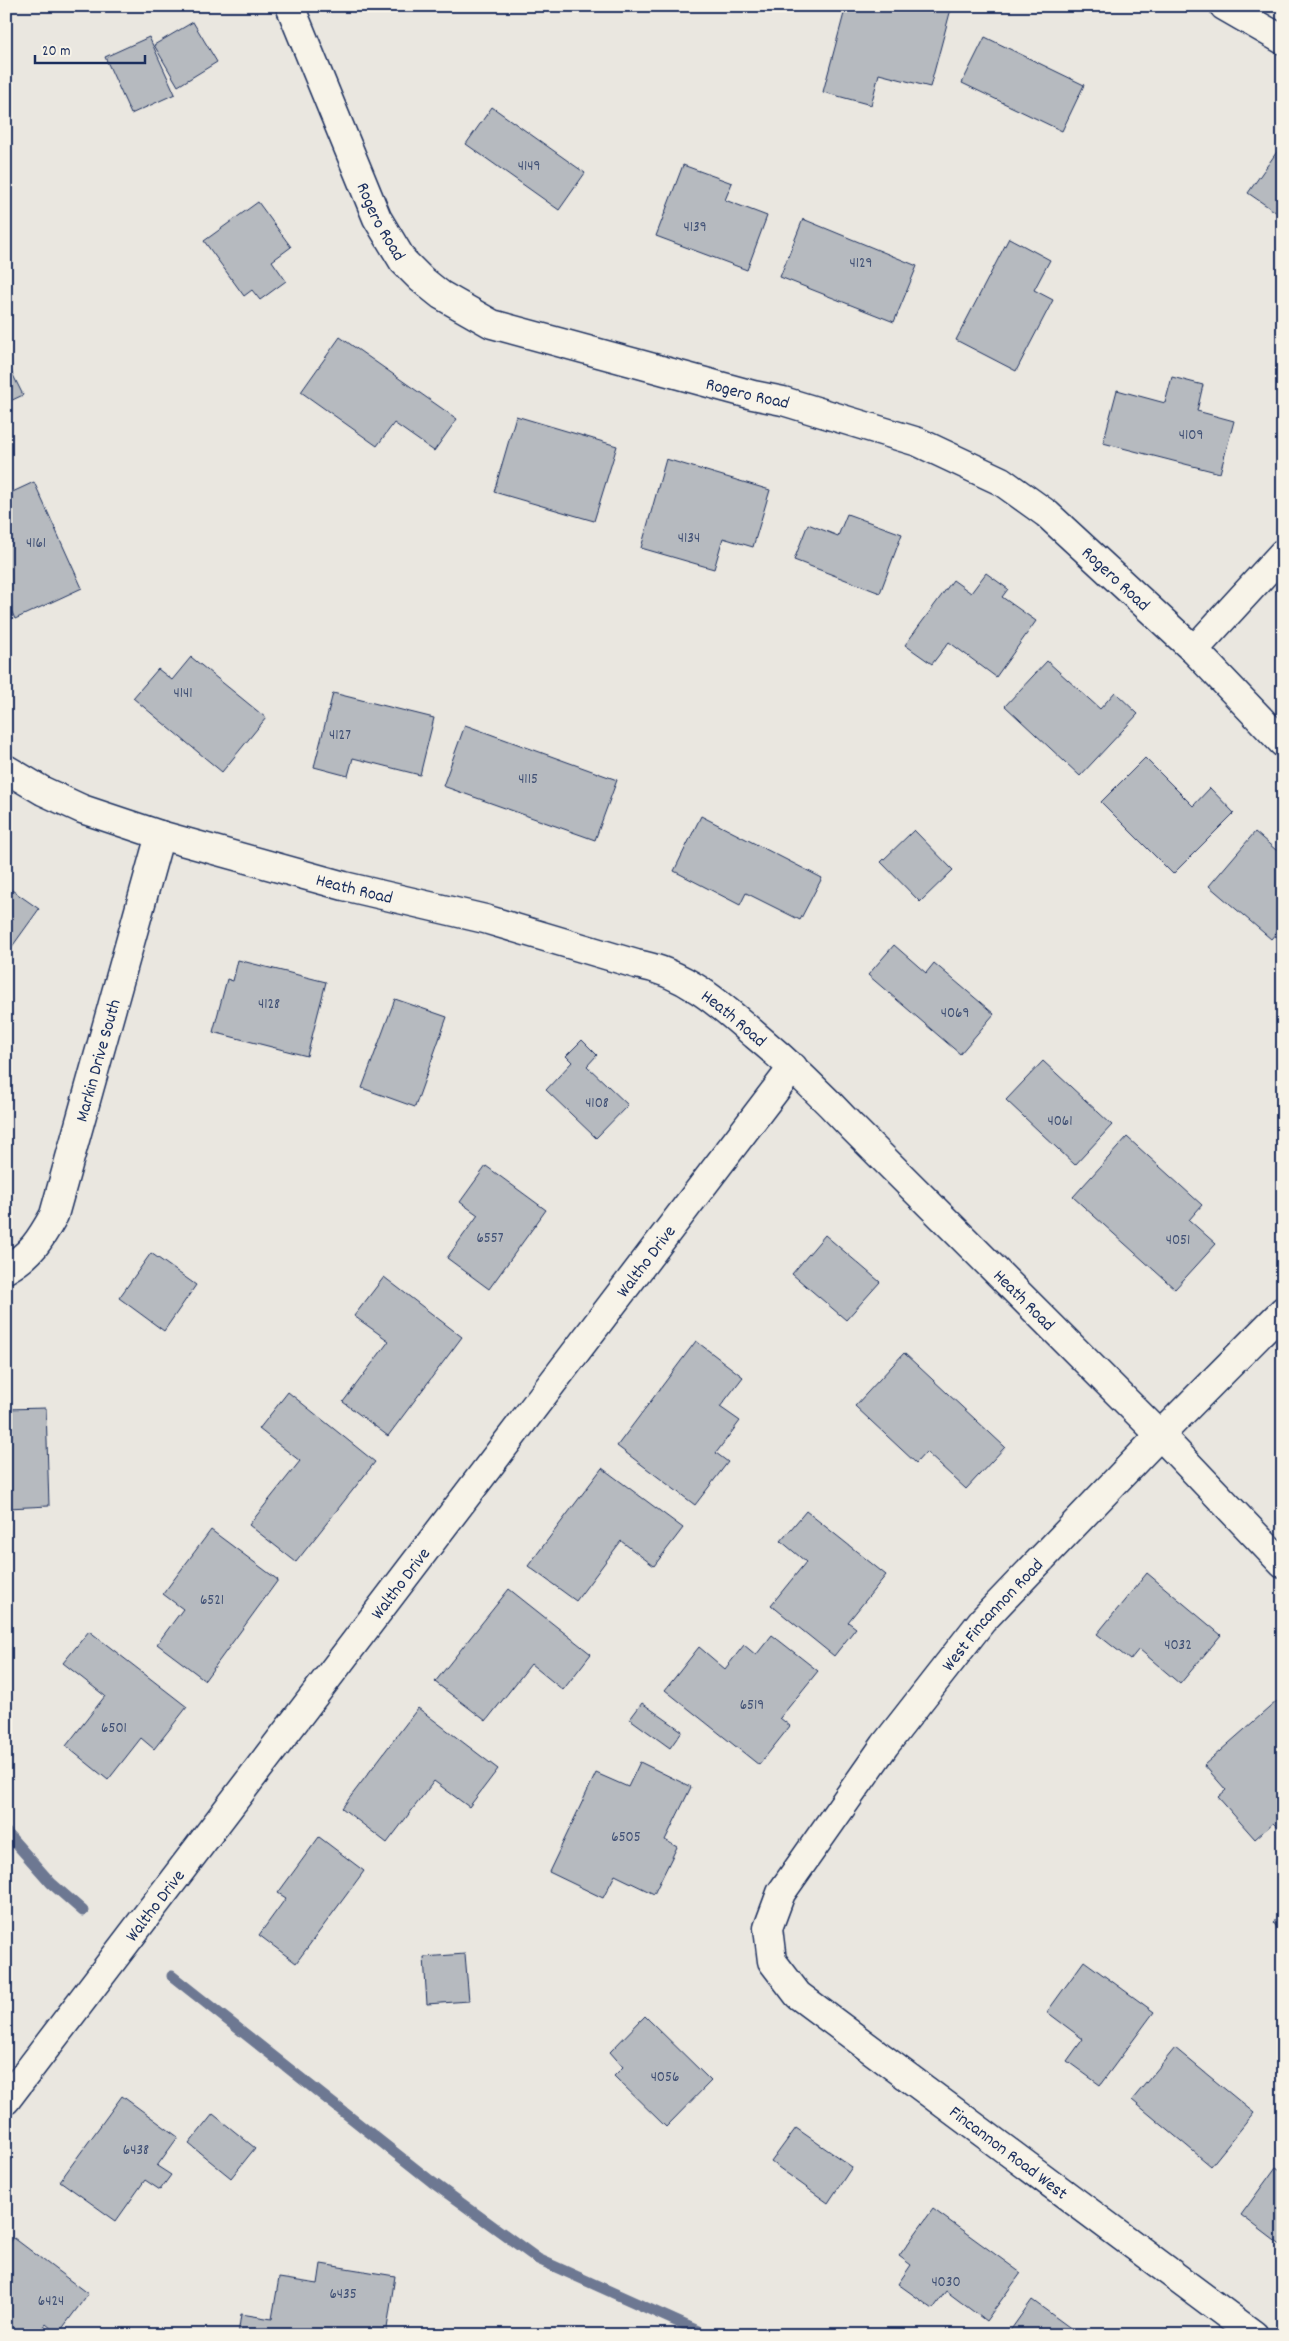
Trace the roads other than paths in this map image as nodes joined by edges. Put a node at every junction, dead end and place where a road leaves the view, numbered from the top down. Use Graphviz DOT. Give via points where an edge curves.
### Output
graph roads {
  1 [pos="290,6"];
  2 [pos="1224,6"];
  3 [pos="1283,40"];
  4 [pos="1283,553"];
  5 [pos="1194,650"];
  6 [pos="1283,743"];
  7 [pos="6,769"];
  8 [pos="160,835"];
  9 [pos="793,1067"];
  10 [pos="6,1270"];
  11 [pos="1283,1311"];
  12 [pos="1160,1435"];
  13 [pos="1283,1564"];
  14 [pos="772,1961"];
  15 [pos="6,2100"];
  16 [pos="1254,2335"];
  1 -- 5 [label="street, Rogero Road" via="377,218 403,261 441,295 492,324 783,401 918,442 959,461 1001,481 1047,514"];
  2 -- 3 [label="street"];
  4 -- 5 [label="street"];
  5 -- 6 [label="street, Rogero Road"];
  7 -- 8 [label="street, Heath Road" via="82,809"];
  8 -- 9 [label="street, Heath Road" via="344,886 485,919 657,968 706,993"];
  8 -- 10 [label="street, Markin Drive South" via="54,1215 40,1240 23,1260"];
  9 -- 12 [label="street, Heath Road"];
  9 -- 15 [label="street, Waltho Drive"];
  11 -- 12 [label="street, West Fincannon Road"];
  12 -- 13 [label="street, Heath Road"];
  12 -- 14 [label="street, West Fincannon Road" via="982,1621 885,1745 781,1893 768,1928"];
  14 -- 16 [label="street, Fincannon Road West" via="798,1995"];
}
